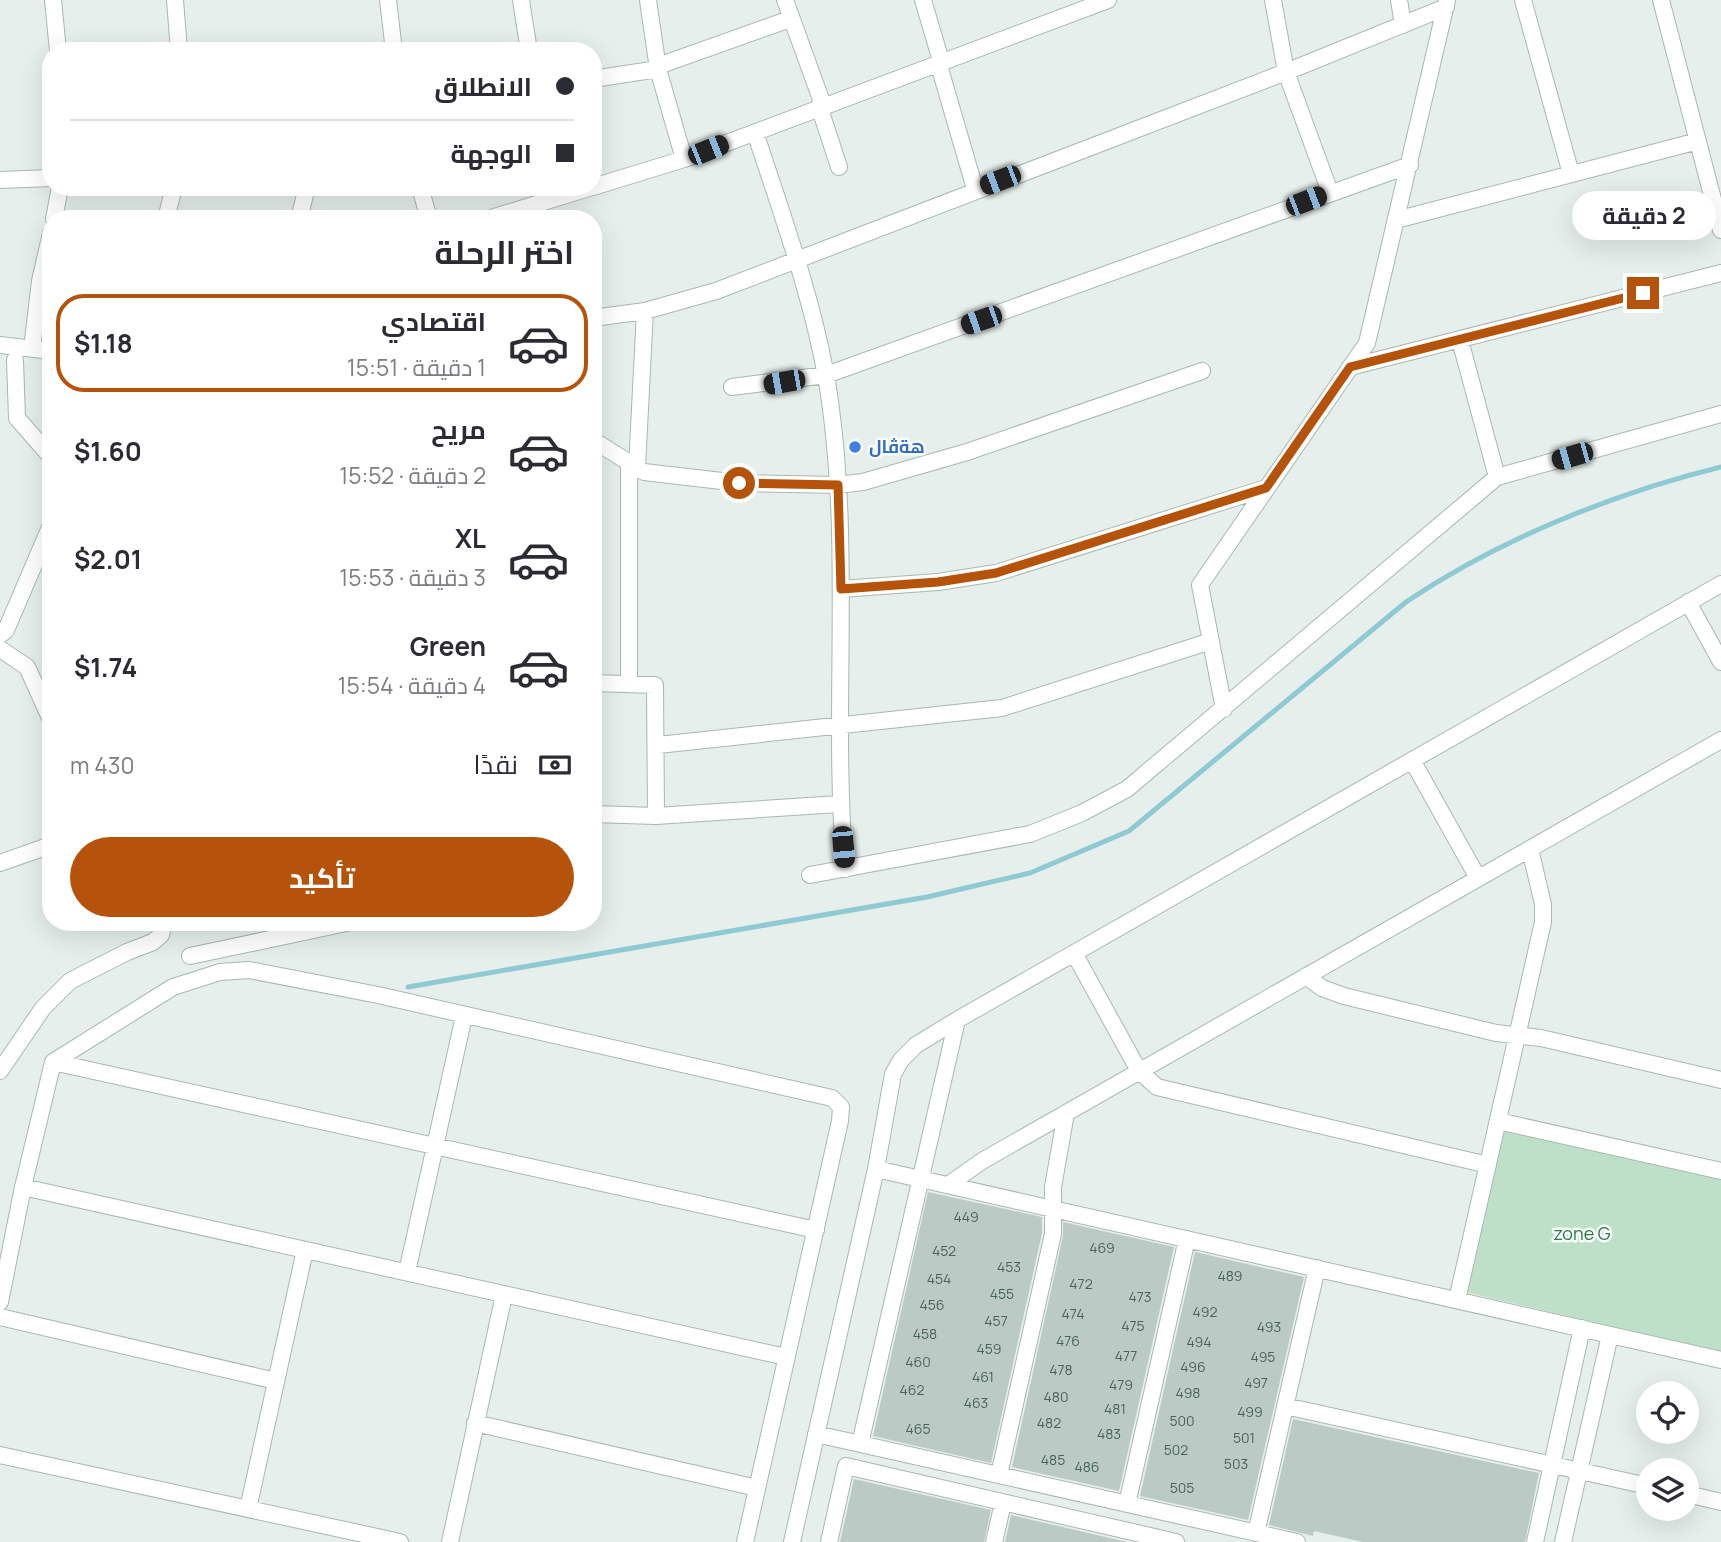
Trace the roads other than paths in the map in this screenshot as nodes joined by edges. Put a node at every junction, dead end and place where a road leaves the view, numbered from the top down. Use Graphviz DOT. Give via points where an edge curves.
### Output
graph roads {
  1 [pos="53,0"];
  2 [pos="175,0"];
  3 [pos="388,0"];
  4 [pos="521,0"];
  5 [pos="648,0"];
  6 [pos="785,0"];
  7 [pos="923,0"];
  8 [pos="1055,0"];
  9 [pos="1108,0"];
  10 [pos="1273,0"];
  11 [pos="1399,0"];
  12 [pos="1523,0"];
  13 [pos="1661,0"];
  14 [pos="1447,3"];
  15 [pos="1061,17"];
  16 [pos="790,19"];
  17 [pos="1403,24"];
  18 [pos="57,42"];
  19 [pos="178,42"];
  20 [pos="393,42"];
  21 [pos="528,42"];
  22 [pos="939,62"];
  23 [pos="658,67"];
  24 [pos="1286,72"];
  25 [pos="602,77"];
  26 [pos="821,106"];
  27 [pos="755,132"];
  28 [pos="1698,141"];
  29 [pos="684,159"];
  30 [pos="1410,165"];
  31 [pos="839,167"];
  32 [pos="1571,174"];
  33 [pos="42,178"];
  34 [pos="0,180"];
  35 [pos="602,184"];
  36 [pos="975,189"];
  37 [pos="1331,192"];
  38 [pos="563,196"];
  39 [pos="518,210"];
  40 [pos="1396,220"];
  41 [pos="1721,230"];
  42 [pos="797,260"];
  43 [pos="42,272"];
  44 [pos="1721,273"];
  45 [pos="645,311"];
  46 [pos="602,317"];
  47 [pos="1460,340"];
  48 [pos="0,345"];
  49 [pos="42,351"];
  50 [pos="22,352"];
  51 [pos="1350,367"];
  52 [pos="1202,371"];
  53 [pos="826,375"];
  54 [pos="0,386"];
  55 [pos="732,387"];
  56 [pos="1721,414"];
  57 [pos="602,446"];
  58 [pos="42,447"];
  59 [pos="633,465"];
  60 [pos="1497,477"];
  61 [pos="838,485"];
  62 [pos="1266,488"];
  63 [pos="42,546"];
  64 [pos="1721,584"];
  65 [pos="841,589"];
  66 [pos="1688,602"];
  67 [pos="0,635"];
  68 [pos="1211,641"];
  69 [pos="0,649"];
  70 [pos="1721,662"];
  71 [pos="602,684"];
  72 [pos="629,684"];
  73 [pos="42,700"];
  74 [pos="1224,709"];
  75 [pos="839,728"];
  76 [pos="1721,740"];
  77 [pos="658,745"];
  78 [pos="1412,760"];
  79 [pos="839,804"];
  80 [pos="602,814"];
  81 [pos="656,816"];
  82 [pos="42,848"];
  83 [pos="1530,849"];
  84 [pos="0,863"];
  85 [pos="845,869"];
  86 [pos="810,875"];
  87 [pos="1478,878"];
  88 [pos="162,931"];
  89 [pos="308,931"];
  90 [pos="1074,953"];
  91 [pos="190,956"];
  92 [pos="1306,976"];
  93 [pos="464,1016"];
  94 [pos="957,1020"];
  95 [pos="1518,1035"];
  96 [pos="53,1062"];
  97 [pos="0,1071"];
  98 [pos="1139,1071"];
  99 [pos="1721,1080"];
  100 [pos="1066,1113"];
  101 [pos="1498,1121"];
  102 [pos="434,1148"];
  103 [pos="1488,1165"];
  104 [pos="876,1169"];
  105 [pos="1721,1171"];
  106 [pos="921,1179"];
  107 [pos="948,1185"];
  108 [pos="23,1188"];
  109 [pos="1052,1209"];
  110 [pos="816,1230"];
  111 [pos="1187,1239"];
  112 [pos="305,1250"];
  113 [pos="1317,1268"];
  114 [pos="407,1272"];
  115 [pos="504,1295"];
  116 [pos="1457,1300"];
  117 [pos="0,1302"];
  118 [pos="0,1317"];
  119 [pos="1582,1328"];
  120 [pos="1610,1335"];
  121 [pos="786,1357"];
  122 [pos="1721,1360"];
  123 [pos="276,1381"];
  124 [pos="1285,1406"];
  125 [pos="475,1423"];
  126 [pos="816,1434"];
  127 [pos="860,1444"];
  128 [pos="0,1455"];
  129 [pos="1552,1465"];
  130 [pos="1579,1471"];
  131 [pos="999,1475"];
  132 [pos="1636,1483"];
  133 [pos="757,1488"];
  134 [pos="1699,1497"];
  135 [pos="1721,1502"];
  136 [pos="1003,1503"];
  137 [pos="1127,1504"];
  138 [pos="248,1509"];
  139 [pos="1256,1533"];
  140 [pos="345,1537"];
  141 [pos="400,1542"];
  142 [pos="450,1542"];
  143 [pos="745,1542"];
  144 [pos="792,1542"];
  145 [pos="829,1542"];
  146 [pos="994,1542"];
  147 [pos="1174,1542"];
  148 [pos="1297,1542"];
  149 [pos="1535,1542"];
  150 [pos="1563,1542"];
  1 -- 18 [label="street"];
  2 -- 19 [label="street"];
  3 -- 20 [label="street"];
  4 -- 21 [label="street"];
  5 -- 23 [label="street"];
  6 -- 16 [label="street"];
  7 -- 22 [label="street"];
  8 -- 15 [label="street"];
  9 -- 15 [label="street"];
  10 -- 24 [label="street"];
  11 -- 17 [label="street"];
  12 -- 32 [label="street"];
  13 -- 28 [label="street"];
  14 -- 17 [label="street"];
  14 -- 30 [label="street"];
  15 -- 22 [label="street"];
  16 -- 23 [label="street"];
  16 -- 26 [label="street"];
  17 -- 24 [label="street"];
  22 -- 26 [label="street"];
  22 -- 36 [label="street"];
  23 -- 25 [label="street"];
  23 -- 29 [label="street"];
  24 -- 36 [label="street"];
  24 -- 37 [label="street"];
  26 -- 27 [label="street"];
  26 -- 31 [label="street"];
  27 -- 29 [label="street"];
  27 -- 42 [label="street"];
  28 -- 32 [label="street"];
  28 -- 41 [label="street"];
  29 -- 35 [label="street"];
  30 -- 37 [label="street"];
  30 -- 40 [label="street"];
  32 -- 40 [label="street"];
  33 -- 34 [label="street"];
  36 -- 42 [label="street"];
  37 -- 53 [label="street"];
  38 -- 39 [label="street"];
  40 -- 51 [label="street" via="1367,343"];
  42 -- 45 [label="street" via="716,291"];
  42 -- 53 [label="street"];
  43 -- 50 [label="street"];
  44 -- 47 [label="street"];
  45 -- 46 [label="street"];
  45 -- 59 [label="street"];
  47 -- 51 [label="street"];
  47 -- 60 [label="street"];
  48 -- 50 [label="street"];
  49 -- 50 [label="street"];
  50 -- 54 [label="street"];
  50 -- 58 [label="street" via="17,418"];
  51 -- 62 [label="street"];
  52 -- 61 [label="street" via="967,452"];
  53 -- 55 [label="street"];
  53 -- 61 [label="street"];
  56 -- 60 [label="street"];
  57 -- 59 [label="street"];
  59 -- 61 [label="street" via="644,472 739,483"];
  59 -- 72 [label="street"];
  60 -- 74 [label="street"];
  61 -- 65 [label="street"];
  62 -- 65 [label="street" via="996,573"];
  62 -- 68 [label="street" via="1200,585"];
  63 -- 67 [label="street"];
  64 -- 66 [label="street"];
  65 -- 75 [label="street"];
  66 -- 70 [label="street"];
  66 -- 78 [label="street"];
  68 -- 74 [label="street"];
  68 -- 75 [label="street" via="1002,708"];
  69 -- 73 [label="street" via="27,667"];
  71 -- 72 [label="street"];
  72 -- 77 [label="street" via="655,685"];
  74 -- 85 [label="street" via="1127,789 1082,813 1030,834"];
  75 -- 77 [label="street"];
  75 -- 79 [label="street"];
  76 -- 83 [label="street"];
  77 -- 81 [label="street"];
  78 -- 87 [label="street"];
  78 -- 90 [label="street"];
  79 -- 81 [label="street"];
  79 -- 85 [label="street"];
  80 -- 81 [label="street"];
  82 -- 84 [label="street"];
  83 -- 87 [label="street"];
  83 -- 95 [label="street" via="1543,922"];
  85 -- 86 [label="street"];
  87 -- 92 [label="street"];
  88 -- 97 [label="street" via="153,942 70,981 43,1008"];
  89 -- 91 [label="street"];
  90 -- 94 [label="street"];
  90 -- 98 [label="street"];
  92 -- 95 [label="street" via="1344,996"];
  92 -- 98 [label="street"];
  93 -- 96 [label="street" via="249,970 219,972 173,987"];
  93 -- 102 [label="street"];
  93 -- 110 [label="street" via="832,1098 841,1107 841,1121"];
  94 -- 104 [label="street" via="916,1045 893,1074"];
  94 -- 106 [label="street"];
  95 -- 99 [label="street"];
  95 -- 101 [label="street"];
  96 -- 102 [label="street"];
  96 -- 108 [label="street"];
  98 -- 100 [label="street"];
  98 -- 103 [label="street" via="1157,1087"];
  100 -- 107 [label="street"];
  100 -- 109 [label="street"];
  101 -- 103 [label="street"];
  101 -- 105 [label="street"];
  102 -- 110 [label="street"];
  102 -- 114 [label="street"];
  103 -- 116 [label="street"];
  104 -- 106 [label="street"];
  104 -- 126 [label="street"];
  106 -- 107 [label="street"];
  106 -- 127 [label="street"];
  107 -- 109 [label="street"];
  108 -- 112 [label="street"];
  108 -- 117 [label="street"];
  109 -- 111 [label="street"];
  109 -- 131 [label="street" via="1053,1234"];
  110 -- 121 [label="street"];
  111 -- 113 [label="street"];
  111 -- 137 [label="street"];
  112 -- 114 [label="street"];
  112 -- 123 [label="street"];
  113 -- 116 [label="street"];
  113 -- 124 [label="street"];
  114 -- 115 [label="street"];
  115 -- 121 [label="street"];
  115 -- 125 [label="street"];
  116 -- 119 [label="street"];
  118 -- 123 [label="street"];
  119 -- 120 [label="street"];
  119 -- 129 [label="street"];
  120 -- 122 [label="street"];
  120 -- 130 [label="street"];
  121 -- 133 [label="street"];
  123 -- 138 [label="street"];
  124 -- 129 [label="street"];
  124 -- 139 [label="street"];
  125 -- 133 [label="street"];
  125 -- 142 [label="street"];
  126 -- 127 [label="street"];
  126 -- 144 [label="street"];
  127 -- 131 [label="street"];
  128 -- 138 [label="street"];
  129 -- 130 [label="street"];
  129 -- 149 [label="street"];
  130 -- 132 [label="street"];
  130 -- 150 [label="street"];
  131 -- 137 [label="street"];
  133 -- 143 [label="street"];
  134 -- 135 [label="street"];
  136 -- 145 [label="street" via="846,1466"];
  136 -- 146 [label="street"];
  136 -- 147 [label="street"];
  137 -- 139 [label="street"];
  138 -- 140 [label="street"];
  139 -- 148 [label="street"];
  140 -- 141 [label="street"];
}
